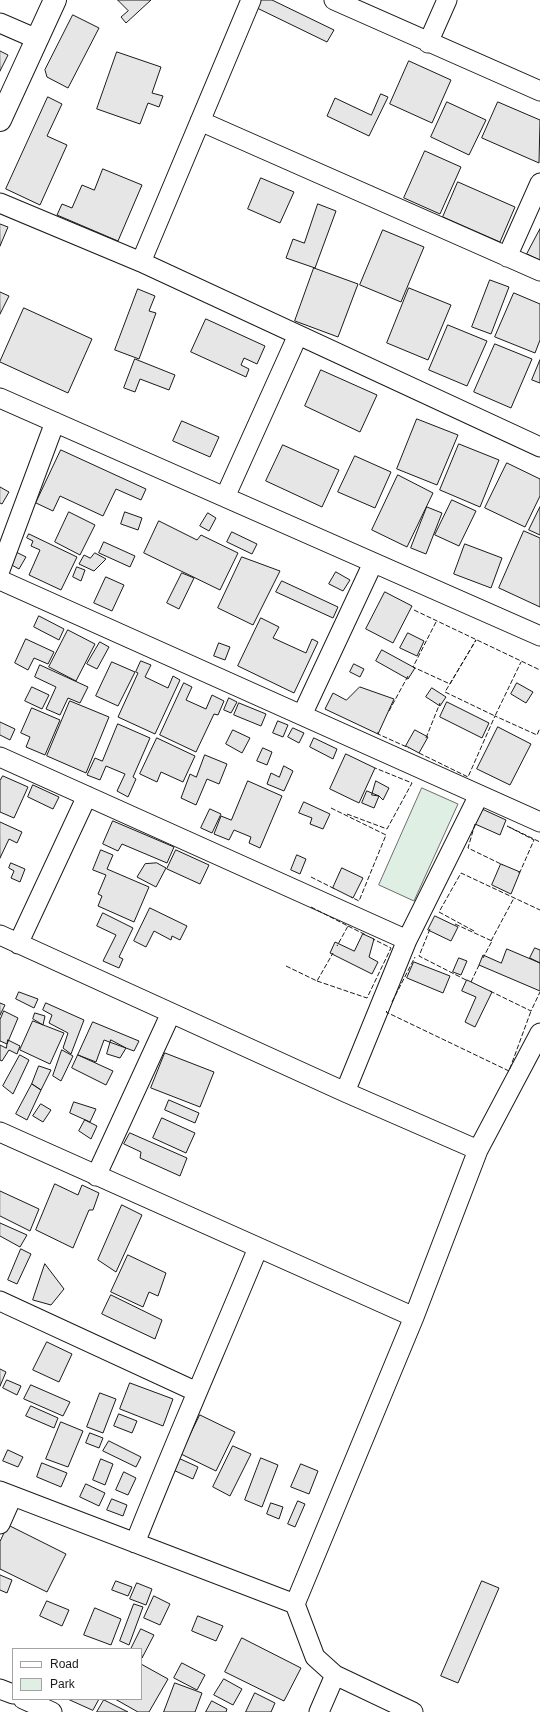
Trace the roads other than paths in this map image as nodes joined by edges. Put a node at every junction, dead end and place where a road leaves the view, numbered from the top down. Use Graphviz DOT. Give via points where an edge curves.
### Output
graph roads {
  1 [pos="55,0"];
  2 [pos="251,0"];
  3 [pos="334,0"];
  4 [pos="446,0"];
  5 [pos="0,22"];
  6 [pos="37,39"];
  7 [pos="428,42"];
  8 [pos="540,92"];
  9 [pos="0,120"];
  10 [pos="200,121"];
  11 [pos="540,183"];
  12 [pos="0,203"];
  13 [pos="507,257"];
  14 [pos="141,262"];
  15 [pos="540,271"];
  16 [pos="298,335"];
  17 [pos="0,398"];
  18 [pos="55,422"];
  19 [pos="540,447"];
  20 [pos="225,497"];
  21 [pos="373,562"];
  22 [pos="0,570"];
  23 [pos="0,580"];
  24 [pos="540,636"];
  25 [pos="302,715"];
  26 [pos="0,757"];
  27 [pos="479,795"];
  28 [pos="87,796"];
  29 [pos="540,822"];
  30 [pos="0,936"];
  31 [pos="407,940"];
  32 [pos="18,944"];
  33 [pos="171,1013"];
  34 [pos="540,1033"];
  35 [pos="345,1092"];
  36 [pos="0,1132"];
  37 [pos="478,1150"];
  38 [pos="96,1176"];
  39 [pos="258,1248"];
  40 [pos="0,1301"];
  41 [pos="414,1317"];
  42 [pos="197,1392"];
  43 [pos="6,1494"];
  44 [pos="0,1524"];
  45 [pos="135,1543"];
  46 [pos="295,1604"];
  47 [pos="335,1675"];
  48 [pos="0,1689"];
  49 [pos="12,1694"];
  50 [pos="25,1700"];
  51 [pos="52,1712"];
  52 [pos="319,1712"];
  53 [pos="413,1712"];
  1 -- 6 [label="main road"];
  2 -- 10 [label="street"];
  3 -- 7 [label="street"];
  4 -- 7 [label="street"];
  5 -- 6 [label="street"];
  6 -- 9 [label="main road"];
  7 -- 8 [label="street"];
  10 -- 13 [label="street"];
  10 -- 14 [label="street"];
  11 -- 13 [label="street"];
  12 -- 14 [label="street"];
  13 -- 15 [label="street"];
  14 -- 16 [label="street"];
  16 -- 19 [label="street"];
  16 -- 20 [label="street"];
  17 -- 18 [label="street"];
  18 -- 20 [label="street"];
  18 -- 22 [label="street"];
  20 -- 21 [label="street"];
  21 -- 24 [label="street"];
  21 -- 25 [label="street"];
  23 -- 25 [label="street"];
  25 -- 27 [label="street"];
  26 -- 28 [label="street"];
  27 -- 29 [label="street"];
  27 -- 31 [label="street"];
  28 -- 31 [label="street"];
  28 -- 32 [label="street"];
  30 -- 32 [label="street"];
  31 -- 35 [label="street"];
  32 -- 33 [label="street"];
  33 -- 35 [label="street"];
  33 -- 38 [label="street"];
  34 -- 37 [label="street"];
  35 -- 37 [label="street"];
  36 -- 38 [label="street"];
  37 -- 41 [label="street"];
  38 -- 39 [label="street"];
  39 -- 41 [label="street"];
  39 -- 42 [label="street"];
  40 -- 42 [label="street"];
  41 -- 46 [label="street"];
  42 -- 45 [label="street"];
  43 -- 44 [label="street"];
  43 -- 45 [label="street"];
  45 -- 46 [label="street"];
  46 -- 47 [label="street" via="315,1657"];
  47 -- 52 [label="street"];
  47 -- 53 [label="street"];
  48 -- 49 [label="street"];
  50 -- 51 [label="street"];
}
